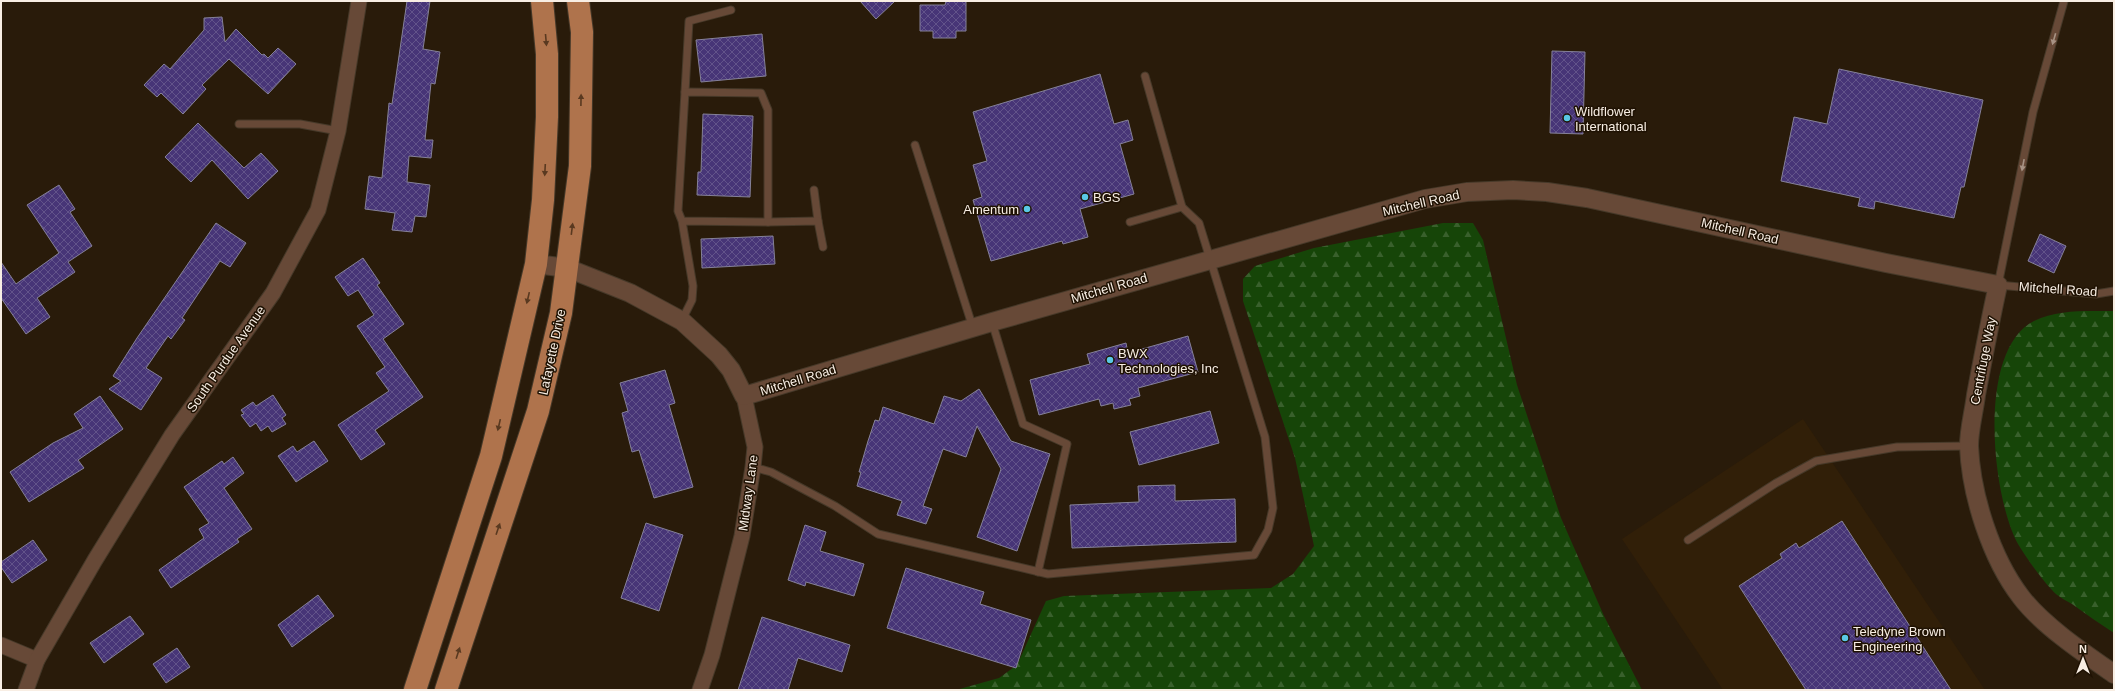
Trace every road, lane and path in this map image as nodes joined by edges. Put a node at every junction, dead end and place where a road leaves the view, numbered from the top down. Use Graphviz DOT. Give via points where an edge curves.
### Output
graph roads {
  1 [pos="360,1"];
  2 [pos="542,1"];
  3 [pos="578,1"];
  4 [pos="2064,1"];
  5 [pos="731,10"];
  6 [pos="1145,76"];
  7 [pos="685,92"];
  8 [pos="239,124"];
  9 [pos="338,130"];
  10 [pos="915,145"];
  11 [pos="814,190"];
  12 [pos="1182,207"];
  13 [pos="682,220"];
  14 [pos="818,221"];
  15 [pos="768,222"];
  16 [pos="1130,222"];
  17 [pos="823,247"];
  18 [pos="1209,260"];
  19 [pos="536,264"];
  20 [pos="568,268"];
  21 [pos="1998,285"];
  22 [pos="2114,291"];
  23 [pos="682,320"];
  24 [pos="992,322"];
  25 [pos="973,328"];
  26 [pos="744,396"];
  27 [pos="1969,446"];
  28 [pos="753,468"];
  29 [pos="1688,540"];
  30 [pos="1038,572"];
  31 [pos="1,645"];
  32 [pos="37,660"];
  33 [pos="2114,674"];
  34 [pos="26,690"];
  35 [pos="415,690"];
  36 [pos="446,690"];
  37 [pos="700,690"];
  1 -- 9 [label="street, South Purdue Avenue"];
  2 -- 19 [label="main road, one-way" via="547,54 547,117 543,200"];
  20 -- 3 [label="main road, Lafayette Drive, one-way" via="580,166 582,32"];
  4 -- 21 [label="lane, Centrifuge Way, one-way" via="2033,112"];
  5 -- 7 [label="lane" via="689,21"];
  6 -- 12 [label="lane"];
  7 -- 13 [label="lane" via="678,211"];
  7 -- 15 [label="lane" via="761,93 768,110"];
  8 -- 9 [label="lane" via="300,124"];
  9 -- 32 [label="street, South Purdue Avenue" via="318,210 273,293 172,435"];
  10 -- 25 [label="lane"];
  11 -- 14 [label="lane"];
  12 -- 16 [label="lane"];
  12 -- 18 [label="lane" via="1199,224"];
  13 -- 15 [label="lane"];
  13 -- 23 [label="lane" via="693,286 692,300"];
  14 -- 15 [label="lane"];
  14 -- 17 [label="lane"];
  18 -- 21 [label="street, Mitchell Road" via="1426,199 1467,192 1513,190 1587,198"];
  18 -- 24 [label="street, Mitchell Road"];
  18 -- 30 [label="lane" via="1265,437 1274,508 1268,530 1254,554 1048,574"];
  19 -- 20 [label="street, Midway Lane"];
  19 -- 35 [label="main road, one-way" via="492,456"];
  20 -- 23 [label="street, Midway Lane" via="630,293"];
  36 -- 20 [label="main road, Lafayette Drive, one-way" via="538,411 561,314"];
  21 -- 22 [label="lane, Mitchell Road" via="2096,294"];
  21 -- 27 [label="street, Centrifuge Way"];
  23 -- 26 [label="street, Midway Lane" via="720,355 732,370"];
  24 -- 25 [label="street, Mitchell Road"];
  24 -- 30 [label="lane" via="1023,424 1067,444"];
  25 -- 26 [label="street, Mitchell Road"];
  26 -- 28 [label="street, Midway Lane" via="755,446"];
  27 -- 29 [label="lane" via="1896,447 1816,461 1776,483"];
  27 -- 33 [label="street, Centrifuge Way" via="1979,508 2004,570 2021,597 2075,647"];
  28 -- 30 [label="lane" via="770,472 829,502 878,534"];
  28 -- 37 [label="street, Midway Lane" via="742,536 712,655"];
  31 -- 32 [label="street"];
  32 -- 34 [label="street, South Purdue Avenue"];
}
